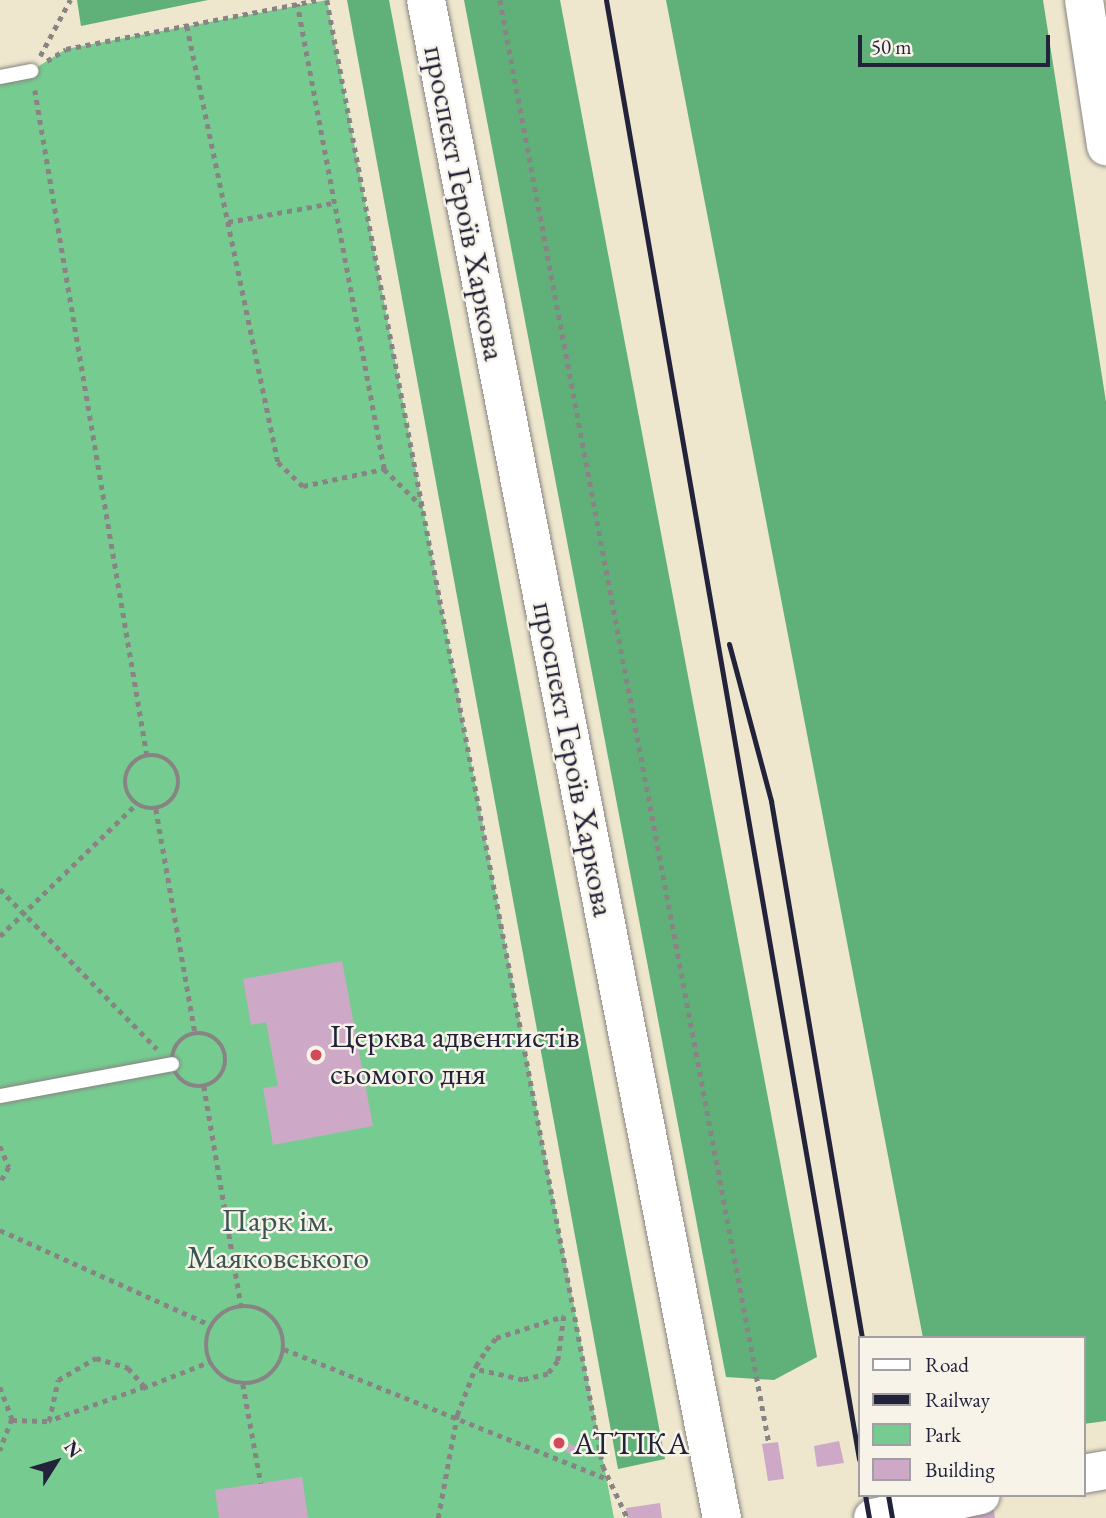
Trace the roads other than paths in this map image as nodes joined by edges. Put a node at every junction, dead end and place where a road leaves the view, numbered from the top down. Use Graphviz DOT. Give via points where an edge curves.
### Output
graph roads {
  1 [pos="426,0"];
  2 [pos="1084,0"];
  3 [pos="31,71"];
  4 [pos="0,76"];
  5 [pos="1106,146"];
  6 [pos="172,1064"];
  7 [pos="0,1096"];
  8 [pos="1106,1470"];
  9 [pos="1085,1474"];
  10 [pos="972,1497"];
  11 [pos="722,1518"];
  12 [pos="873,1518"];
  1 -- 11 [label="main road, проспект Героїв Харкова"];
  2 -- 5 [label="main road"];
  3 -- 4 [label="lane"];
  6 -- 7 [label="lane"];
  8 -- 9 [label="main road"];
  10 -- 12 [label="main road"];
}
